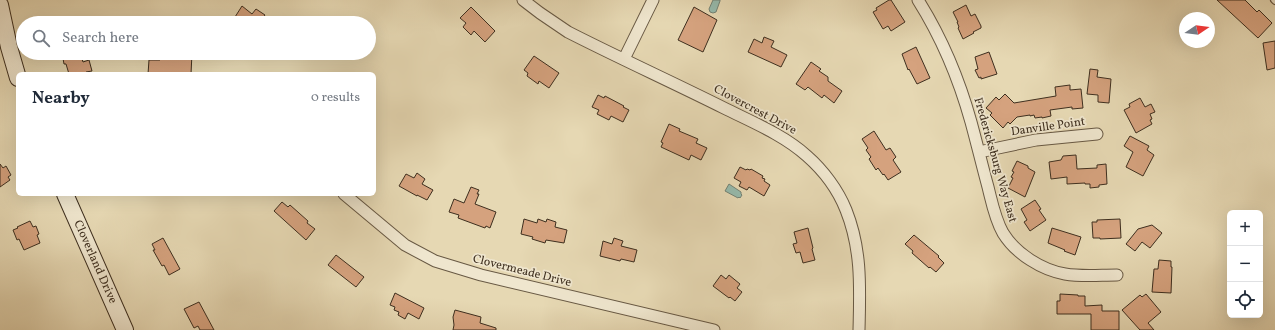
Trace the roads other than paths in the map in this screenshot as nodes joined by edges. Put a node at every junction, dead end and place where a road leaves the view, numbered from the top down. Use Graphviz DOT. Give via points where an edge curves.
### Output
graph roads {
  1 [pos="523,0"];
  2 [pos="653,0"];
  3 [pos="918,0"];
  4 [pos="0,5"];
  5 [pos="624,59"];
  6 [pos="16,72"];
  7 [pos="1097,134"];
  8 [pos="979,152"];
  9 [pos="65,196"];
  10 [pos="346,196"];
  11 [pos="1117,275"];
  12 [pos="125,330"];
  13 [pos="714,330"];
  14 [pos="859,330"];
  1 -- 5 [label="street, Clovercrest Drive" via="568,32"];
  2 -- 5 [label="street"];
  3 -- 8 [label="street, Fredericksburg Way East" via="938,34 954,70"];
  4 -- 6 [label="main road"];
  5 -- 14 [label="street, Clovercrest Drive" via="764,128 798,148 812,160 840,198 853,232 860,267"];
  7 -- 8 [label="street, Danville Point" via="1036,140"];
  8 -- 11 [label="street, Fredericksburg Way East" via="996,217 1005,236 1019,251 1039,264 1059,272"];
  9 -- 12 [label="main road, Cloverland Drive"];
  10 -- 13 [label="street, Clovermeade Drive" via="405,245 440,263"];
}
